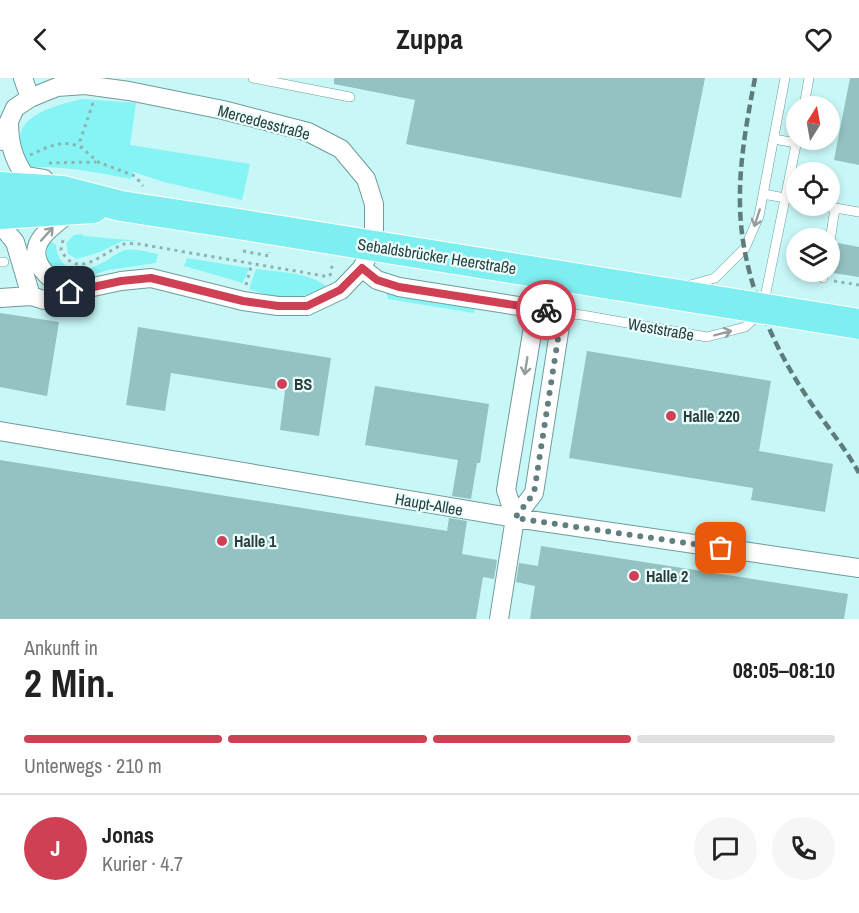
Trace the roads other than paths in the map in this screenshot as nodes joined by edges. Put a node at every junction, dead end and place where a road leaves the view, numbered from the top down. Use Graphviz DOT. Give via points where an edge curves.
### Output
graph roads {
  1 [pos="23,78"];
  2 [pos="253,78"];
  3 [pos="785,78"];
  4 [pos="809,78"];
  5 [pos="806,96"];
  6 [pos="350,97"];
  7 [pos="30,98"];
  8 [pos="9,120"];
  9 [pos="774,139"];
  10 [pos="786,140"];
  11 [pos="0,141"];
  12 [pos="9,176"];
  13 [pos="763,194"];
  14 [pos="786,198"];
  15 [pos="68,200"];
  16 [pos="840,209"];
  17 [pos="859,212"];
  18 [pos="0,214"];
  19 [pos="0,224"];
  20 [pos="362,268"];
  21 [pos="70,292"];
  22 [pos="31,297"];
  23 [pos="0,298"];
  24 [pos="536,309"];
  25 [pos="562,313"];
  26 [pos="859,324"];
  27 [pos="0,431"];
  28 [pos="515,518"];
  29 [pos="859,568"];
  30 [pos="500,619"];
  1 -- 7 [label="street"];
  2 -- 6 [label="lane"];
  3 -- 9 [label="lane"];
  4 -- 5 [label="lane"];
  7 -- 8 [label="street, Mercedesstraße" via="15,108"];
  7 -- 20 [label="street, Mercedesstraße" via="57,87 85,85 129,91 308,132 341,149 366,180 374,204 374,231"];
  8 -- 11 [label="street, Mercedesstraße"];
  8 -- 12 [label="street"];
  9 -- 10 [label="lane, Weststraße"];
  9 -- 13 [label="lane"];
  12 -- 15 [label="main road, Sebaldsbrücker Heerstraße"];
  13 -- 14 [label="lane"];
  13 -- 24 [label="lane, one-way" via="759,216 745,248 715,278 684,286 560,283"];
  25 -- 14 [label="lane, Weststraße, one-way" via="707,337 745,327 762,312"];
  15 -- 18 [label="main road, Sebaldsbrücker Heerstraße"];
  21 -- 15 [label="street, one-way" via="40,268 36,252 41,238"];
  15 -- 26 [label="main road, Sebaldsbrücker Heerstraße, bridge" via="162,212 240,238"];
  16 -- 17 [label="lane"];
  19 -- 22 [label="street" via="15,242"];
  20 -- 21 [label="street, Mercedesstraße" via="348,284 307,306 243,301 151,278"];
  20 -- 24 [label="street" via="377,280 399,287"];
  21 -- 22 [label="street, Mercedesstraße" via="55,299"];
  22 -- 23 [label="street, Mercedesstraße"];
  24 -- 25 [label="street"];
  24 -- 28 [label="street, one-way" via="506,490"];
  25 -- 28 [label="street" via="534,493"];
  27 -- 28 [label="street, Haupt-Allee"];
  28 -- 29 [label="street, Haupt-Allee"];
  28 -- 30 [label="street"];
}
